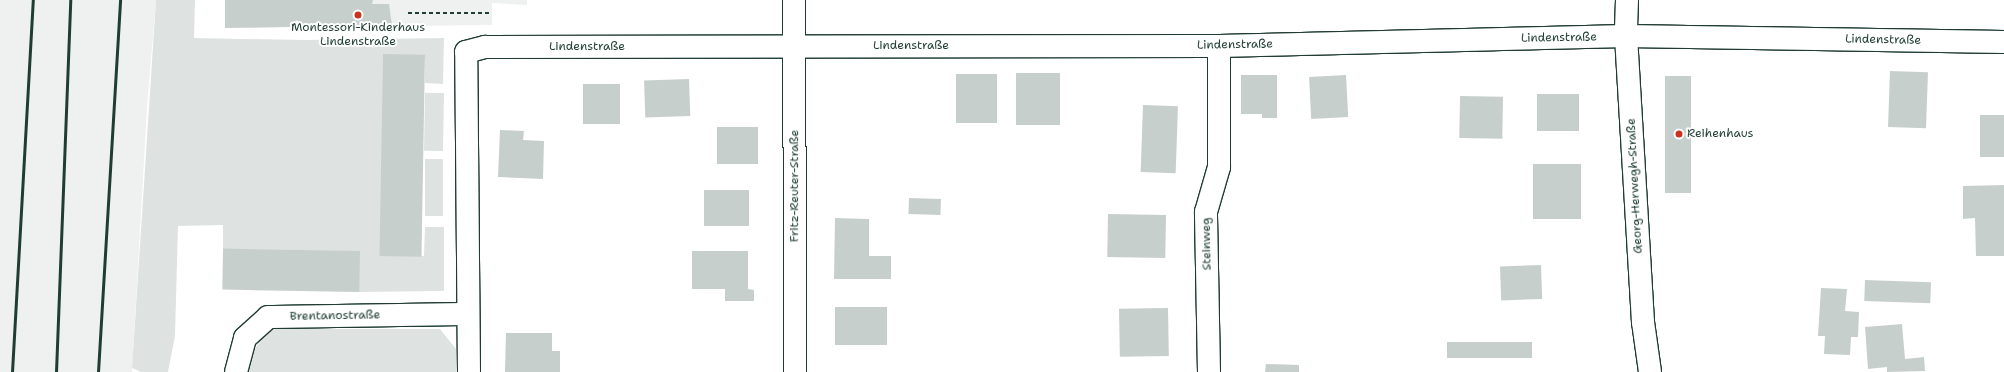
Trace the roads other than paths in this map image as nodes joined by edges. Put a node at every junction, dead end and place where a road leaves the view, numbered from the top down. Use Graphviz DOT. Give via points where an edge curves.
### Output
graph roads {
  1 [pos="794,0"];
  2 [pos="1627,0"];
  3 [pos="1626,36"];
  4 [pos="2004,42"];
  5 [pos="794,46"];
  6 [pos="1219,46"];
  7 [pos="468,314"];
  8 [pos="236,372"];
  9 [pos="469,372"];
  10 [pos="796,372"];
  11 [pos="1209,372"];
  12 [pos="1650,372"];
  1 -- 5 [label="street, Fritz-Reuter-Straße"];
  2 -- 3 [label="street, Georg-Herwegh-Straße"];
  3 -- 4 [label="street, Lindenstraße"];
  3 -- 6 [label="street, Lindenstraße"];
  3 -- 12 [label="street, Georg-Herwegh-Straße" via="1643,322"];
  5 -- 6 [label="street, Lindenstraße"];
  5 -- 7 [label="street, Lindenstraße" via="485,48 466,52"];
  5 -- 10 [label="street, Fritz-Reuter-Straße"];
  6 -- 11 [label="street, Steinweg" via="1219,167 1206,212"];
  7 -- 8 [label="street, Brentanostraße" via="268,317 245,338"];
  7 -- 9 [label="street"];
}
